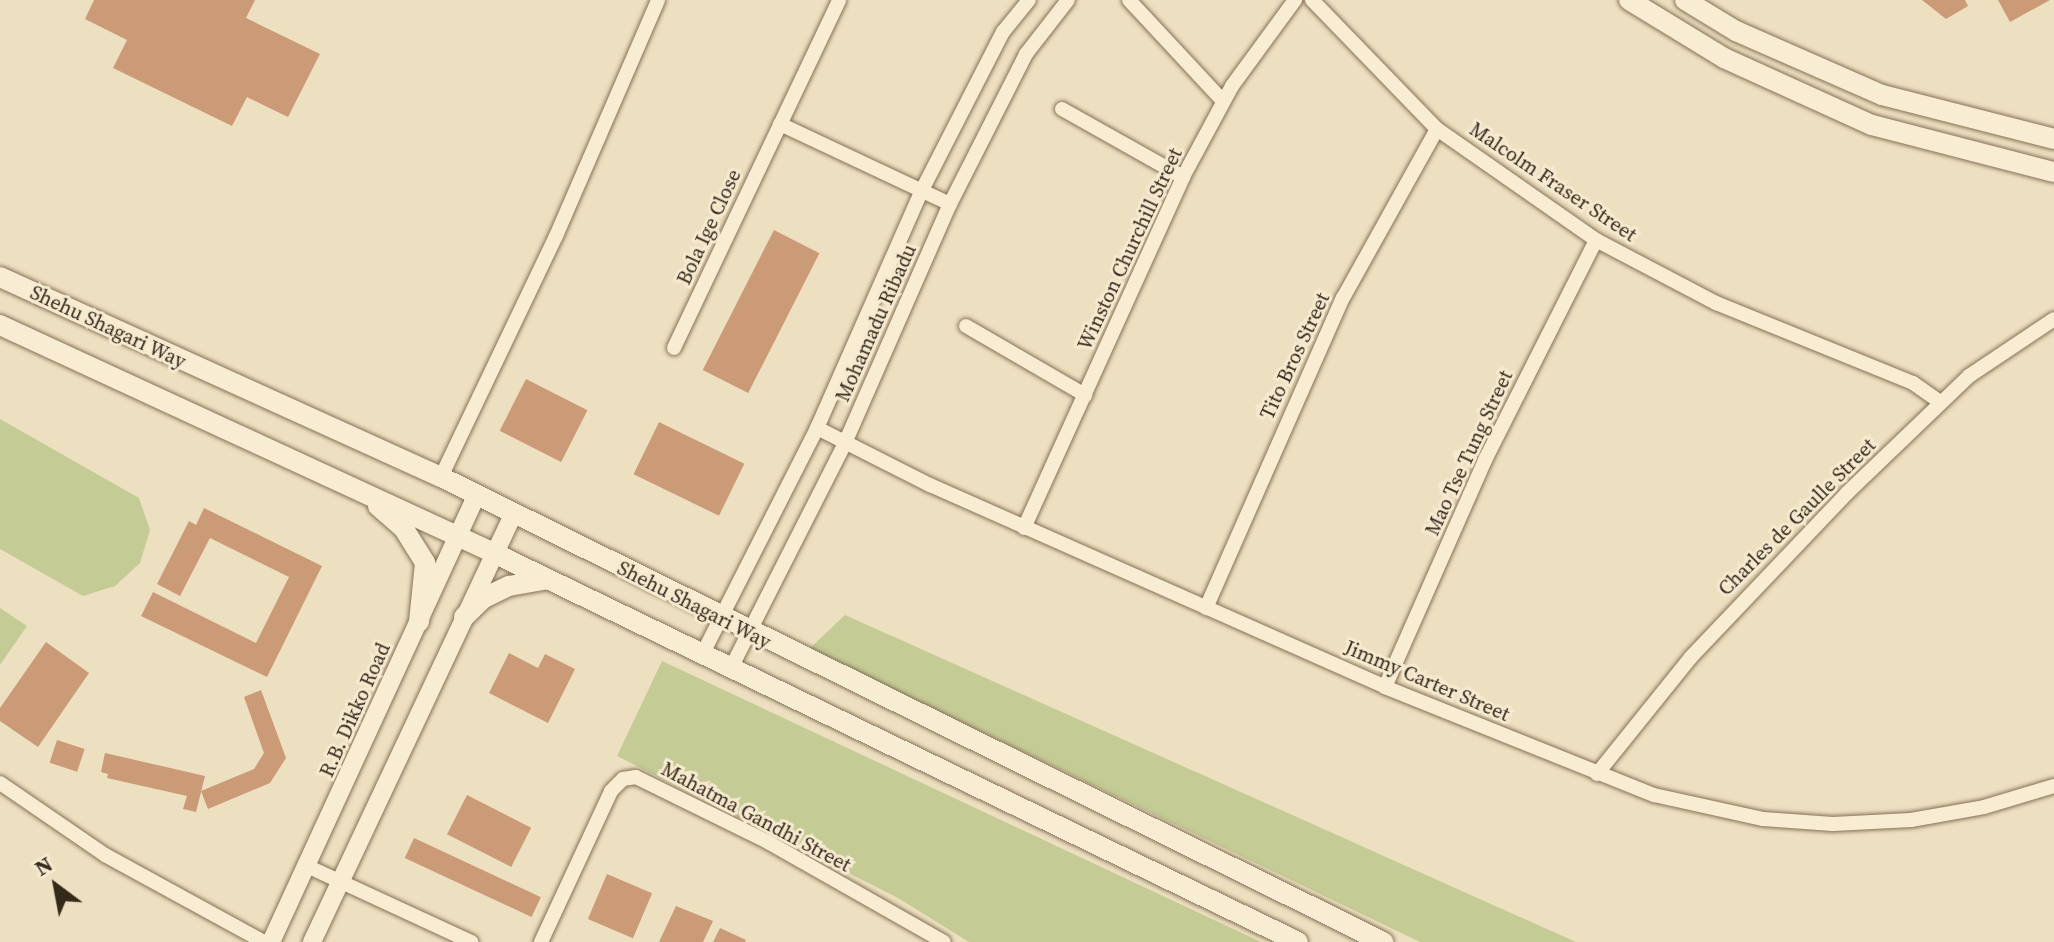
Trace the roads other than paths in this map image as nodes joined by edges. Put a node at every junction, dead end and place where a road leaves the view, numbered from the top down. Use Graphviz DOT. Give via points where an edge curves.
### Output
graph roads {
  1 [pos="658,0"];
  2 [pos="839,0"];
  3 [pos="1029,0"];
  4 [pos="1068,0"];
  5 [pos="1129,0"];
  6 [pos="1295,0"];
  7 [pos="1312,0"];
  8 [pos="1629,0"];
  9 [pos="1685,0"];
  10 [pos="1223,101"];
  11 [pos="1062,109"];
  12 [pos="780,124"];
  13 [pos="1437,129"];
  14 [pos="2054,139"];
  15 [pos="2054,172"];
  16 [pos="1183,177"];
  17 [pos="921,192"];
  18 [pos="950,204"];
  19 [pos="1596,240"];
  20 [pos="0,277"];
  21 [pos="2054,319"];
  22 [pos="0,325"];
  23 [pos="966,326"];
  24 [pos="674,348"];
  25 [pos="1085,395"];
  26 [pos="1940,402"];
  27 [pos="817,428"];
  28 [pos="845,443"];
  29 [pos="441,477"];
  30 [pos="363,493"];
  31 [pos="477,495"];
  32 [pos="513,514"];
  33 [pos="1024,528"];
  34 [pos="457,536"];
  35 [pos="494,553"];
  36 [pos="547,579"];
  37 [pos="1206,608"];
  38 [pos="464,617"];
  39 [pos="721,620"];
  40 [pos="419,622"];
  41 [pos="750,634"];
  42 [pos="702,655"];
  43 [pos="731,668"];
  44 [pos="1385,687"];
  45 [pos="1597,774"];
  46 [pos="0,783"];
  47 [pos="2054,786"];
  48 [pos="309,867"];
  49 [pos="341,879"];
  50 [pos="264,942"];
  51 [pos="271,942"];
  52 [pos="312,942"];
  53 [pos="471,942"];
  54 [pos="541,942"];
  55 [pos="944,942"];
  56 [pos="1298,942"];
  57 [pos="1383,942"];
  1 -- 29 [label="street" via="556,236"];
  2 -- 12 [label="street, Bola Ige Close"];
  3 -- 17 [label="street, Mohamadu Ribadu" via="1003,32"];
  4 -- 18 [label="street, Mohamadu Ribadu" via="1026,54"];
  5 -- 10 [label="street"];
  6 -- 10 [label="street, Winston Churchill Street"];
  7 -- 13 [label="street, Malcolm Fraser Street"];
  8 -- 15 [label="main road" via="1724,58 1858,119 1937,145"];
  9 -- 14 [label="main road" via="1736,31 1882,95"];
  10 -- 16 [label="street, Winston Churchill Street"];
  11 -- 16 [label="street"];
  12 -- 17 [label="street"];
  12 -- 24 [label="street, Bola Ige Close"];
  13 -- 19 [label="street, Malcolm Fraser Street"];
  13 -- 37 [label="street, Tito Bros Street" via="1343,298"];
  16 -- 25 [label="street, Winston Churchill Street"];
  17 -- 18 [label="street"];
  17 -- 27 [label="street, Mohamadu Ribadu"];
  18 -- 28 [label="street, Mohamadu Ribadu"];
  19 -- 26 [label="street, Malcolm Fraser Street" via="1716,303 1913,383"];
  19 -- 44 [label="street, Mao Tse Tung Street" via="1486,458"];
  20 -- 29 [label="main road, Shehu Shagari Way"];
  21 -- 26 [label="street, Charles de Gaulle Street"];
  22 -- 30 [label="main road, Shehu Shagari Way"];
  23 -- 25 [label="street"];
  25 -- 33 [label="street, Winston Churchill Street"];
  26 -- 45 [label="street, Charles de Gaulle Street" via="1761,579"];
  27 -- 28 [label="street, Jimmy Carter Street"];
  27 -- 39 [label="street, Mohamadu Ribadu"];
  28 -- 33 [label="street, Jimmy Carter Street"];
  28 -- 41 [label="street, Mohamadu Ribadu"];
  29 -- 31 [label="main road, Shehu Shagari Way"];
  30 -- 34 [label="main road, Shehu Shagari Way"];
  30 -- 40 [label="main road" via="420,551 427,581"];
  31 -- 32 [label="main road, Shehu Shagari Way"];
  31 -- 34 [label="street, R.B. Dikko Road"];
  32 -- 35 [label="street"];
  32 -- 39 [label="main road, Shehu Shagari Way"];
  33 -- 37 [label="street, Jimmy Carter Street"];
  34 -- 35 [label="main road, Shehu Shagari Way"];
  34 -- 40 [label="street, R.B. Dikko Road"];
  35 -- 36 [label="main road, Shehu Shagari Way"];
  35 -- 38 [label="street"];
  36 -- 38 [label="main road" via="496,592"];
  36 -- 42 [label="main road, Shehu Shagari Way"];
  37 -- 44 [label="street, Jimmy Carter Street"];
  38 -- 49 [label="street"];
  39 -- 41 [label="main road, Shehu Shagari Way"];
  39 -- 42 [label="street, Mohamadu Ribadu"];
  40 -- 48 [label="street, R.B. Dikko Road"];
  41 -- 43 [label="street, Mohamadu Ribadu"];
  41 -- 57 [label="main road, Shehu Shagari Way"];
  42 -- 43 [label="main road, Shehu Shagari Way"];
  43 -- 56 [label="main road, Shehu Shagari Way"];
  44 -- 45 [label="street, Jimmy Carter Street"];
  45 -- 47 [label="street, Jimmy Carter Street" via="1704,808 1833,824 1911,820 1984,807"];
  46 -- 50 [label="street" via="105,855"];
  48 -- 49 [label="street"];
  48 -- 51 [label="street, R.B. Dikko Road"];
  49 -- 52 [label="street"];
  49 -- 53 [label="street"];
  54 -- 55 [label="street, Mahatma Gandhi Street" via="611,791 623,779 636,777 768,842"];
}
